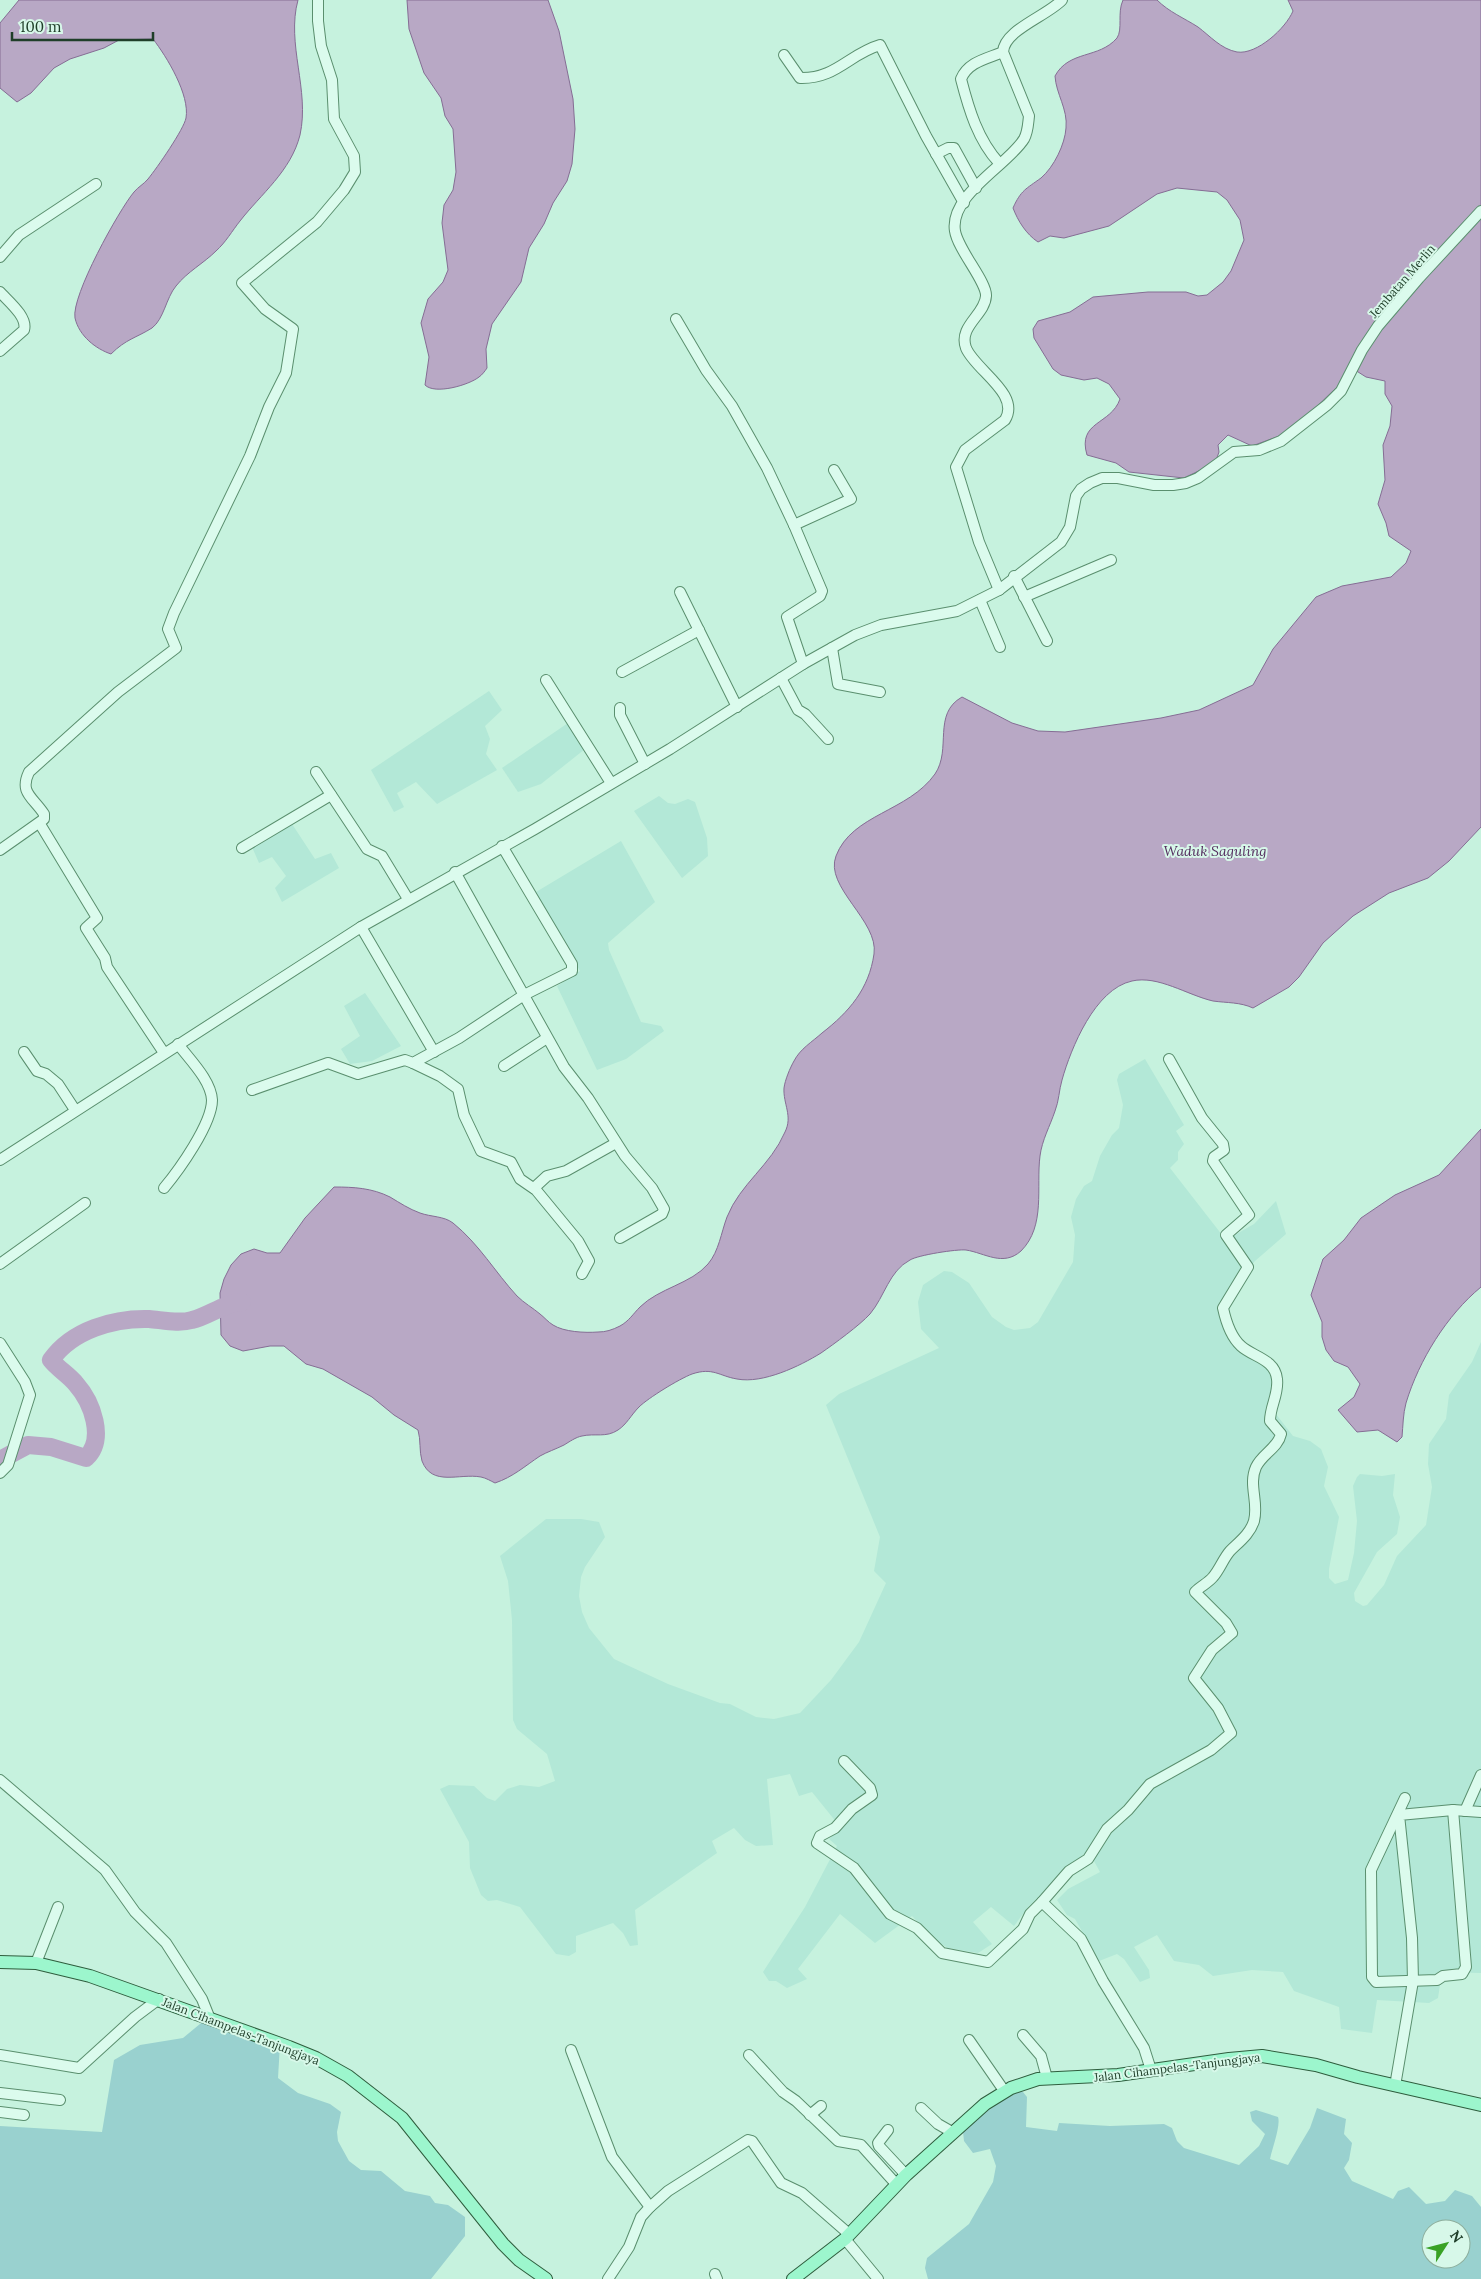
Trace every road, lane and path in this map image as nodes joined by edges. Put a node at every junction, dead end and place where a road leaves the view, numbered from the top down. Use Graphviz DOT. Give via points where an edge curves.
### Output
graph roads {
  1 [pos="318,0"];
  2 [pos="1062,0"];
  3 [pos="1003,52"];
  4 [pos="784,55"];
  5 [pos="936,154"];
  6 [pos="999,163"];
  7 [pos="96,184"];
  8 [pos="976,188"];
  9 [pos="964,203"];
  10 [pos="1481,211"];
  11 [pos="0,257"];
  12 [pos="0,292"];
  13 [pos="676,319"];
  14 [pos="0,351"];
  15 [pos="834,470"];
  16 [pos="794,525"];
  17 [pos="1111,560"];
  18 [pos="1014,576"];
  19 [pos="999,590"];
  20 [pos="680,592"];
  21 [pos="1024,597"];
  22 [pos="980,600"];
  23 [pos="699,630"];
  24 [pos="1047,641"];
  25 [pos="1000,647"];
  26 [pos="832,648"];
  27 [pos="803,664"];
  28 [pos="622,672"];
  29 [pos="781,678"];
  30 [pos="546,680"];
  31 [pos="880,692"];
  32 [pos="737,707"];
  33 [pos="620,708"];
  34 [pos="828,739"];
  35 [pos="645,764"];
  36 [pos="316,772"];
  37 [pos="611,783"];
  38 [pos="331,795"];
  39 [pos="40,824"];
  40 [pos="502,846"];
  41 [pos="242,848"];
  42 [pos="0,850"];
  43 [pos="455,872"];
  44 [pos="408,899"];
  45 [pos="361,927"];
  46 [pos="524,995"];
  47 [pos="547,1038"];
  48 [pos="178,1044"];
  49 [pos="24,1052"];
  50 [pos="434,1052"];
  51 [pos="164,1053"];
  52 [pos="1169,1059"];
  53 [pos="413,1062"];
  54 [pos="504,1066"];
  55 [pos="252,1090"];
  56 [pos="75,1110"];
  57 [pos="616,1143"];
  58 [pos="0,1160"];
  59 [pos="164,1188"];
  60 [pos="534,1188"];
  61 [pos="85,1203"];
  62 [pos="620,1238"];
  63 [pos="0,1264"];
  64 [pos="582,1274"];
  65 [pos="0,1343"];
  66 [pos="0,1473"];
  67 [pos="844,1761"];
  68 [pos="1481,1774"];
  69 [pos="0,1780"];
  70 [pos="1405,1798"];
  71 [pos="1454,1810"];
  72 [pos="1466,1811"];
  73 [pos="1481,1812"];
  74 [pos="1399,1815"];
  75 [pos="1042,1902"];
  76 [pos="58,1907"];
  77 [pos="0,1962"];
  78 [pos="36,1963"];
  79 [pos="1413,1981"];
  80 [pos="159,1999"];
  81 [pos="210,2019"];
  82 [pos="1023,2035"];
  83 [pos="969,2040"];
  84 [pos="571,2050"];
  85 [pos="0,2055"];
  86 [pos="749,2055"];
  87 [pos="1151,2070"];
  88 [pos="1047,2078"];
  89 [pos="1394,2086"];
  90 [pos="1005,2092"];
  91 [pos="0,2093"];
  92 [pos="60,2100"];
  93 [pos="1481,2105"];
  94 [pos="821,2106"];
  95 [pos="921,2108"];
  96 [pos="0,2112"];
  97 [pos="24,2114"];
  98 [pos="810,2115"];
  99 [pos="888,2130"];
  100 [pos="952,2132"];
  101 [pos="906,2175"];
  102 [pos="896,2184"];
  103 [pos="650,2207"];
  104 [pos="847,2236"];
  105 [pos="546,2279"];
  106 [pos="608,2279"];
  107 [pos="793,2279"];
  108 [pos="878,2279"];
  1 -- 39 [label="street" via="321,46 332,80 334,119 354,156 355,172 316,222 242,283 265,309 294,331 286,373 174,613 168,629 176,648 118,692 29,772 25,789 44,814"];
  2 -- 3 [label="street" via="1006,40"];
  3 -- 6 [label="street" via="1028,116 1025,137"];
  3 -- 6 [label="street" via="972,64 961,79 980,137"];
  4 -- 5 [label="street" via="800,78 823,77 880,45"];
  5 -- 8 [label="street" via="954,148"];
  5 -- 9 [label="street"];
  6 -- 8 [label="street"];
  7 -- 11 [label="street" via="19,235"];
  8 -- 9 [label="street"];
  9 -- 19 [label="street" via="955,230 986,291 986,297 964,340 971,356 1003,393 1009,414 965,450 956,467 979,542"];
  10 -- 18 [label="street, Jembatan Merlin" via="1378,326 1341,391 1280,442 1259,450 1234,452 1198,478 1173,486 1102,478 1084,486 1076,496 1070,526 1061,542"];
  12 -- 14 [label="street" via="26,326"];
  13 -- 16 [label="street" via="732,406"];
  15 -- 16 [label="street" via="851,498"];
  16 -- 27 [label="street" via="822,591 820,596 787,617"];
  17 -- 21 [label="street"];
  18 -- 19 [label="street, Jembatan Merlin"];
  18 -- 21 [label="street"];
  19 -- 22 [label="street, Jembatan Merlin"];
  20 -- 23 [label="street"];
  21 -- 24 [label="street"];
  22 -- 25 [label="street"];
  22 -- 26 [label="street, Jembatan Merlin" via="943,614 868,629"];
  23 -- 28 [label="street"];
  23 -- 32 [label="street"];
  26 -- 27 [label="street, Jembatan Merlin"];
  26 -- 31 [label="street" via="838,684"];
  27 -- 29 [label="street, Jembatan Merlin"];
  29 -- 32 [label="street, Jembatan Merlin"];
  29 -- 34 [label="street" via="798,710"];
  30 -- 37 [label="street"];
  32 -- 35 [label="street, Jembatan Merlin"];
  33 -- 35 [label="street" via="620,715"];
  35 -- 37 [label="street, Jembatan Merlin"];
  36 -- 38 [label="street"];
  37 -- 40 [label="street, Jembatan Merlin"];
  38 -- 41 [label="street"];
  38 -- 44 [label="street" via="367,849 382,856"];
  39 -- 42 [label="street"];
  39 -- 51 [label="street" via="97,918 86,928"];
  40 -- 43 [label="street, Jembatan Merlin"];
  40 -- 46 [label="street" via="573,968"];
  43 -- 44 [label="street, Jembatan Merlin"];
  43 -- 46 [label="street"];
  44 -- 45 [label="street, Jembatan Merlin"];
  45 -- 48 [label="street, Jembatan Merlin"];
  45 -- 50 [label="street"];
  46 -- 47 [label="street"];
  46 -- 50 [label="street"];
  47 -- 54 [label="street"];
  47 -- 57 [label="street"];
  48 -- 51 [label="street, Jembatan Merlin"];
  48 -- 59 [label="street" via="206,1083 212,1100 194,1147"];
  49 -- 56 [label="street" via="37,1071 58,1084"];
  50 -- 53 [label="street"];
  51 -- 56 [label="street, Jembatan Merlin"];
  52 -- 75 [label="street" via="1202,1118 1223,1144 1224,1150 1213,1161 1249,1215 1226,1235 1248,1267 1223,1308 1235,1340 1275,1371 1277,1386 1270,1420 1281,1434 1279,1441 1262,1457 1253,1475 1255,1512 1250,1528 1212,1578 1195,1592 1232,1633 1212,1650 1194,1678 1231,1733 1213,1749 1150,1784 1107,1829 1088,1859 1069,1871"];
  53 -- 55 [label="street" via="405,1060 360,1074 328,1063"];
  53 -- 60 [label="street" via="458,1090 464,1115 481,1152 511,1162 520,1179"];
  56 -- 58 [label="street, Jembatan Merlin"];
  57 -- 60 [label="street" via="566,1171 547,1176"];
  57 -- 62 [label="street" via="652,1188 664,1211"];
  60 -- 64 [label="street" via="588,1258"];
  61 -- 63 [label="street"];
  65 -- 66 [label="street" via="30,1395 8,1465"];
  67 -- 75 [label="street" via="872,1794 852,1808 835,1828 820,1836 818,1843 854,1868 890,1914 917,1928 942,1953 988,1962 1023,1930 1030,1914"];
  68 -- 72 [label="street"];
  69 -- 81 [label="street" via="105,1870 131,1907 166,1943 198,1992"];
  70 -- 74 [label="street"];
  71 -- 72 [label="street"];
  71 -- 74 [label="street"];
  71 -- 79 [label="street" via="1466,1967 1462,1974"];
  72 -- 73 [label="street"];
  74 -- 79 [label="street" via="1412,1938"];
  74 -- 79 [label="street" via="1371,1870 1372,1977 1376,1982"];
  75 -- 87 [label="street" via="1081,1939 1144,2048"];
  76 -- 78 [label="street"];
  77 -- 78 [label="main road, Jalan Cihampelas-Tanjungjaya"];
  78 -- 80 [label="main road, Jalan Cihampelas-Tanjungjaya" via="90,1976"];
  79 -- 89 [label="street"];
  80 -- 81 [label="main road, Jalan Cihampelas-Tanjungjaya"];
  80 -- 85 [label="street" via="79,2068"];
  81 -- 105 [label="main road, Jalan Cihampelas-Tanjungjaya" via="316,2058 374,2095 402,2118 503,2244"];
  82 -- 88 [label="street" via="1041,2056"];
  83 -- 90 [label="street"];
  84 -- 103 [label="street" via="612,2157"];
  86 -- 98 [label="street" via="783,2092"];
  87 -- 88 [label="main road, Jalan Cihampelas-Tanjungjaya" via="1118,2076"];
  87 -- 89 [label="main road, Jalan Cihampelas-Tanjungjaya" via="1262,2056 1316,2065"];
  88 -- 90 [label="main road, Jalan Cihampelas-Tanjungjaya" via="1021,2084"];
  89 -- 93 [label="main road, Jalan Cihampelas-Tanjungjaya"];
  90 -- 100 [label="main road, Jalan Cihampelas-Tanjungjaya"];
  91 -- 92 [label="street"];
  94 -- 98 [label="street"];
  95 -- 100 [label="street"];
  96 -- 97 [label="street"];
  98 -- 102 [label="street" via="838,2141 861,2145"];
  99 -- 101 [label="street" via="879,2146"];
  100 -- 101 [label="main road, Jalan Cihampelas-Tanjungjaya"];
  101 -- 102 [label="main road, Jalan Cihampelas-Tanjungjaya"];
  102 -- 104 [label="main road, Jalan Cihampelas-Tanjungjaya"];
  103 -- 104 [label="street" via="668,2191 748,2140 752,2141 780,2183 802,2193"];
  103 -- 106 [label="street" via="638,2222 629,2247"];
  104 -- 107 [label="main road, Jalan Cihampelas-Tanjungjaya"];
  104 -- 108 [label="street"];
}
